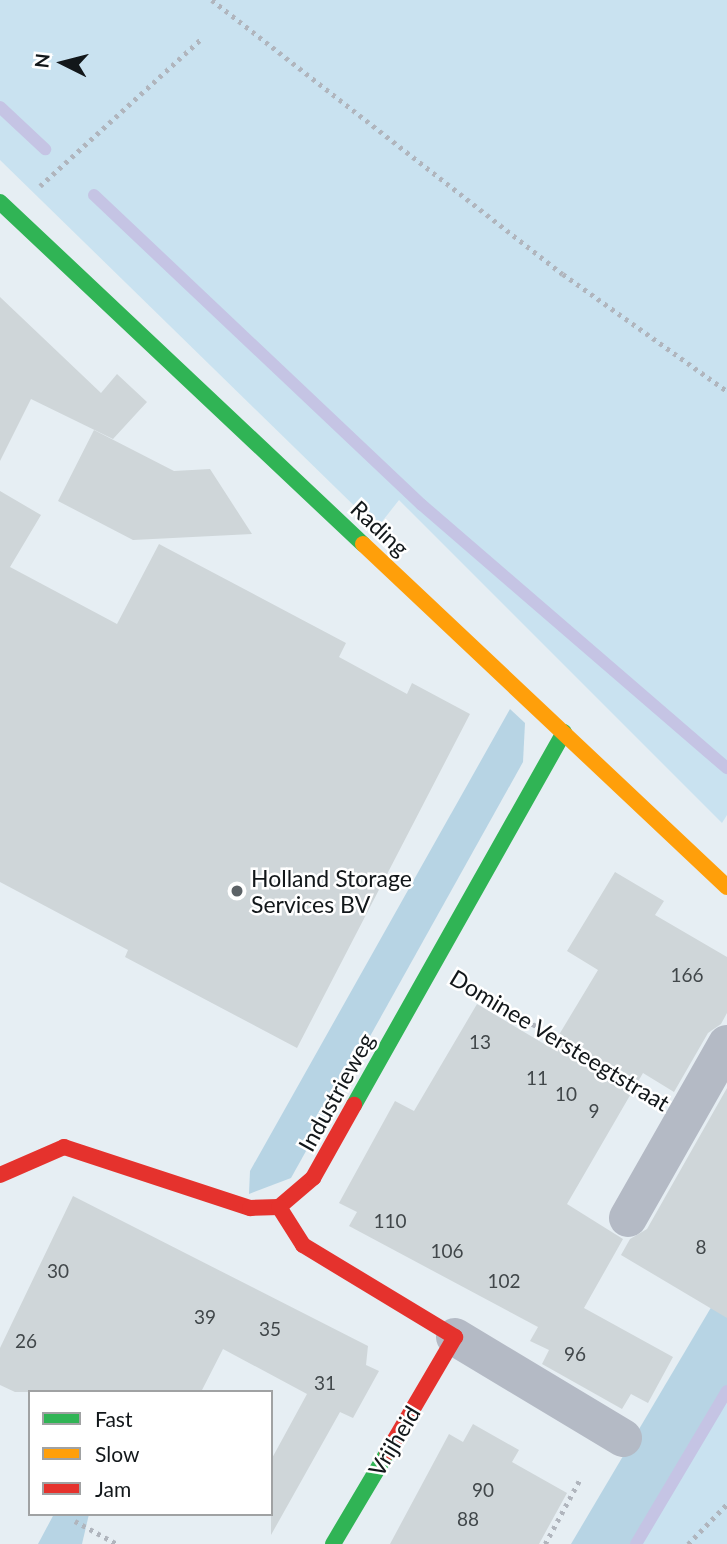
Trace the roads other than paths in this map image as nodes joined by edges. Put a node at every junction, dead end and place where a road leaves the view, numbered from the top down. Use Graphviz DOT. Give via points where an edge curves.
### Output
graph roads {
  1 [pos="5,207"];
  2 [pos="564,732"];
  3 [pos="727,887"];
  4 [pos="727,1044"];
  5 [pos="0,1175"];
  6 [pos="279,1207"];
  7 [pos="628,1218"];
  8 [pos="456,1337"];
  9 [pos="623,1438"];
  10 [pos="333,1544"];
  1 -- 2 [label="street, Rading"];
  2 -- 3 [label="street, Rading"];
  2 -- 6 [label="street, Industrieweg" via="313,1178"];
  4 -- 7 [label="street, Dominee Versteegtstraat"];
  5 -- 6 [label="street" via="64,1147 250,1208"];
  6 -- 8 [label="street" via="303,1245"];
  8 -- 9 [label="street"];
  8 -- 10 [label="street, Vrijheid"];
}
